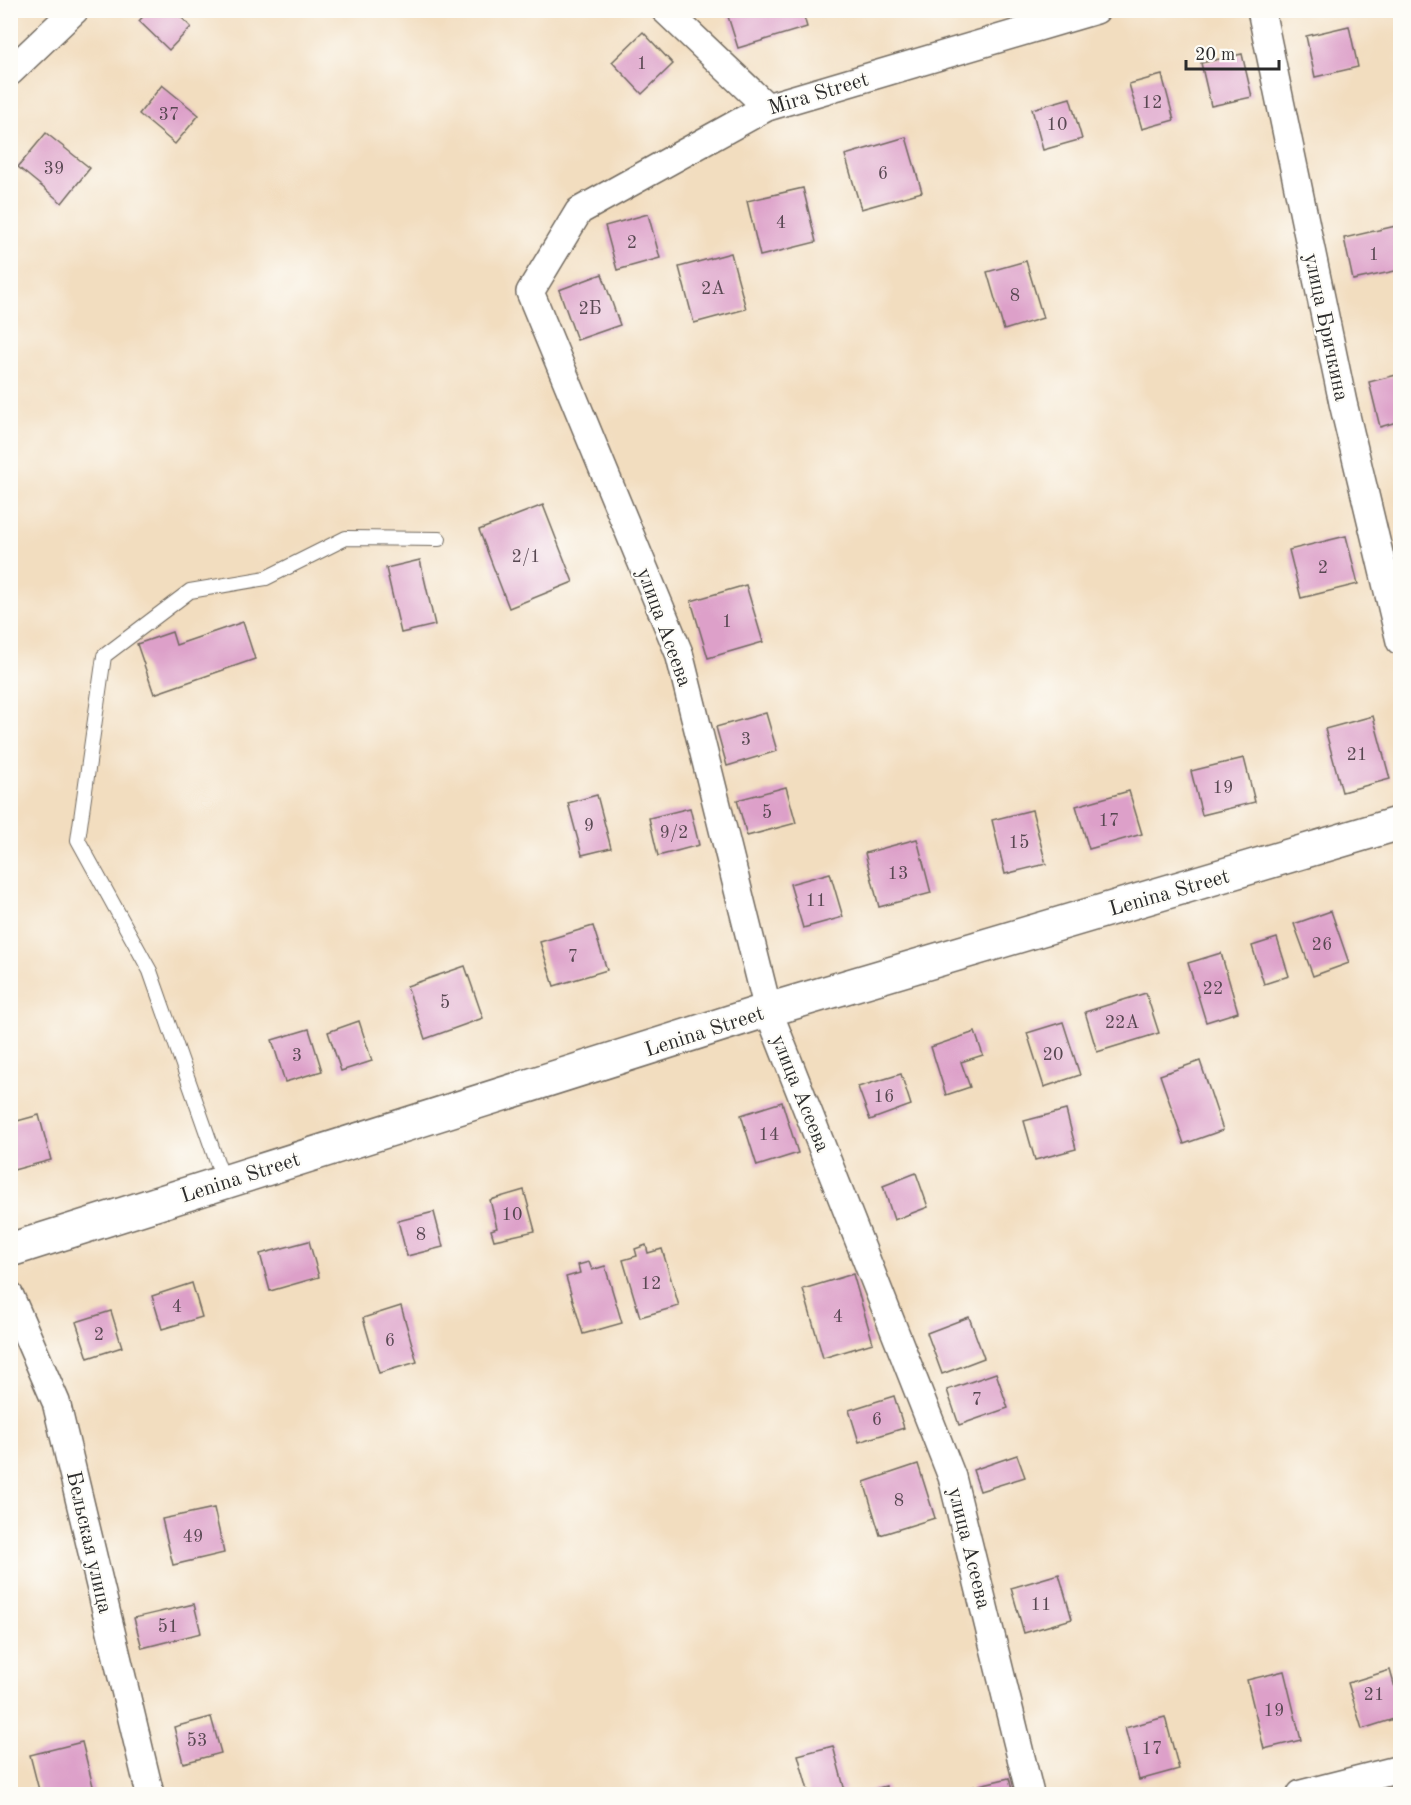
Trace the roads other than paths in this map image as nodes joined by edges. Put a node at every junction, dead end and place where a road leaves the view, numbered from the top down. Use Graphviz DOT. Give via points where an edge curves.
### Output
graph roads {
  1 [pos="75,10"];
  2 [pos="665,10"];
  3 [pos="1096,10"];
  4 [pos="1261,10"];
  5 [pos="10,72"];
  6 [pos="767,107"];
  7 [pos="530,292"];
  8 [pos="439,539"];
  9 [pos="1401,641"];
  10 [pos="1401,823"];
  11 [pos="768,1010"];
  12 [pos="224,1182"];
  13 [pos="10,1250"];
  14 [pos="10,1296"];
  15 [pos="1401,1769"];
  16 [pos="150,1794"];
  17 [pos="1030,1794"];
  18 [pos="1301,1794"];
  1 -- 5 [label="street"];
  2 -- 6 [label="street"];
  3 -- 6 [label="street, Mira Street"];
  4 -- 9 [label="street, улица Бричкина" via="1343,403"];
  6 -- 7 [label="street, Mira Street" via="579,211"];
  7 -- 11 [label="street, улица Асеева" via="679,653"];
  8 -- 12 [label="lane" via="346,538 266,578 190,591 104,656 78,840 150,971"];
  10 -- 11 [label="street, Lenina Street"];
  11 -- 12 [label="street, Lenina Street"];
  11 -- 17 [label="street, улица Асеева" via="952,1477"];
  12 -- 13 [label="street, Lenina Street"];
  14 -- 16 [label="street, Бельская улица" via="56,1402"];
  15 -- 18 [label="street"];
}
